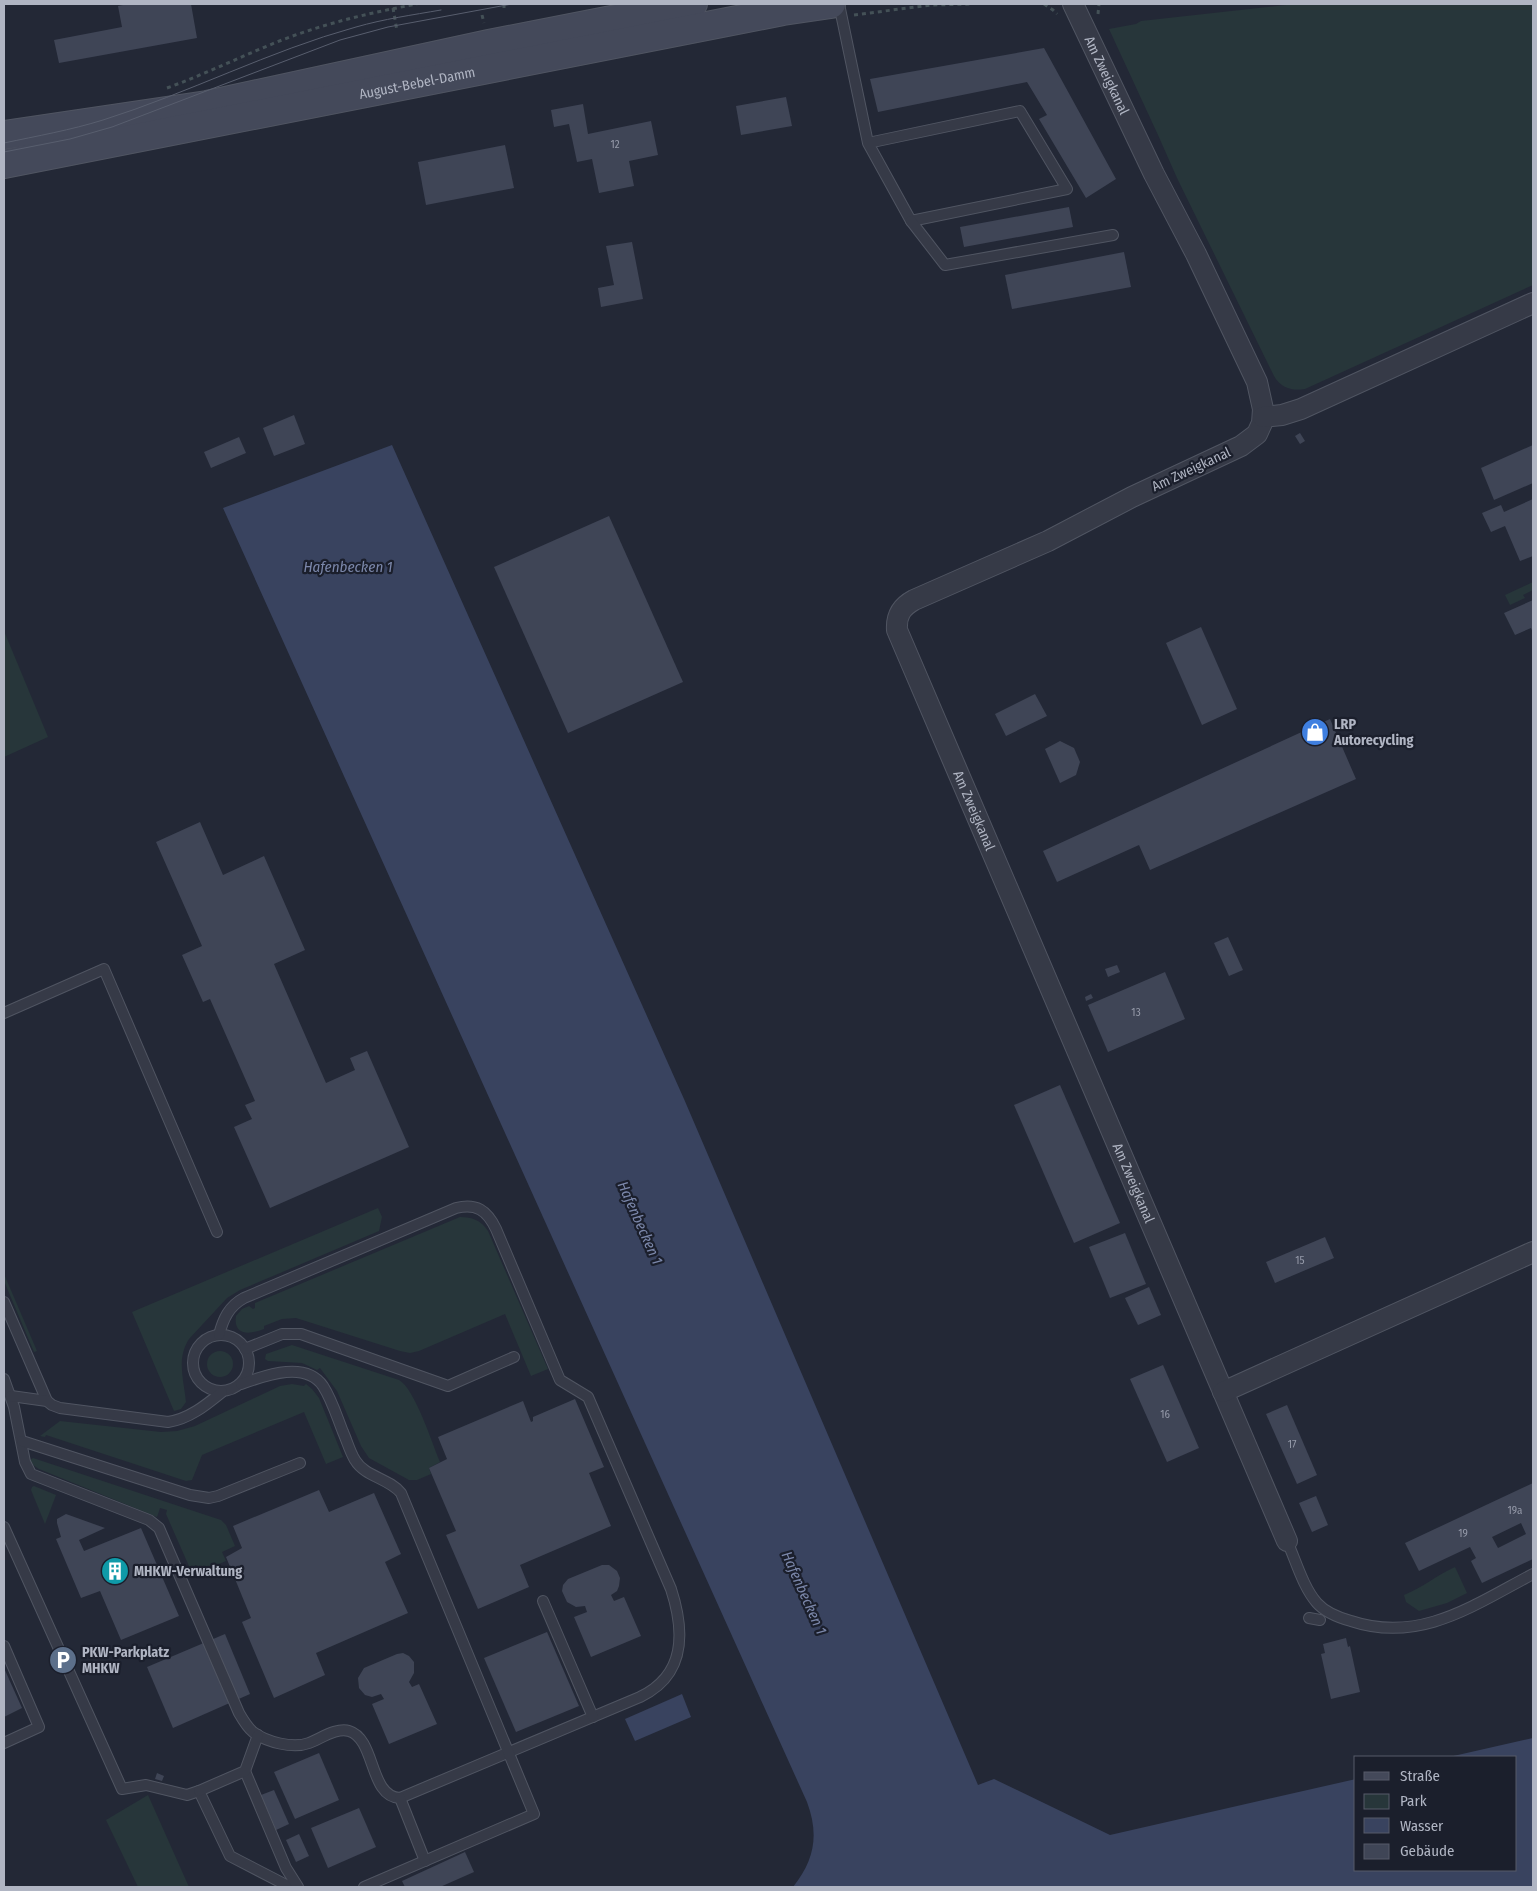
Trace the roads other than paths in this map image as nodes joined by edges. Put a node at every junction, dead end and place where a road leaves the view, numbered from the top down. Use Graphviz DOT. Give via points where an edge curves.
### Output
graph roads {
  1 [pos="693,4"];
  2 [pos="831,4"];
  3 [pos="839,4"];
  4 [pos="1074,4"];
  5 [pos="782,7"];
  6 [pos="4,135"];
  7 [pos="868,144"];
  8 [pos="4,164"];
  9 [pos="910,221"];
  10 [pos="1113,234"];
  11 [pos="1533,303"];
  12 [pos="1263,417"];
  13 [pos="4,1013"];
  14 [pos="218,1232"];
  15 [pos="1533,1252"];
  16 [pos="4,1302"];
  17 [pos="219,1335"];
  18 [pos="245,1348"];
  19 [pos="514,1357"];
  20 [pos="4,1380"];
  21 [pos="241,1384"];
  22 [pos="222,1392"];
  23 [pos="1223,1392"];
  24 [pos="11,1396"];
  25 [pos="46,1401"];
  26 [pos="22,1441"];
  27 [pos="300,1463"];
  28 [pos="4,1527"];
  29 [pos="1287,1541"];
  30 [pos="1533,1574"];
  31 [pos="543,1601"];
  32 [pos="1309,1618"];
  33 [pos="1320,1620"];
  34 [pos="4,1646"];
  35 [pos="593,1717"];
  36 [pos="258,1735"];
  37 [pos="4,1743"];
  38 [pos="509,1754"];
  39 [pos="245,1771"];
  40 [pos="199,1791"];
  41 [pos="400,1798"];
  42 [pos="425,1861"];
  43 [pos="290,1887"];
  44 [pos="298,1887"];
  45 [pos="364,1887"];
  1 -- 6 [label="main road, August-Bebel-Damm" via="206,105"];
  2 -- 5 [label="main road, August-Bebel-Damm"];
  3 -- 7 [label="lane"];
  4 -- 12 [label="street, Am Zweigkanal" via="1257,382"];
  5 -- 8 [label="main road, August-Bebel-Damm"];
  7 -- 9 [label="lane"];
  7 -- 9 [label="lane" via="1020,111 1068,189"];
  9 -- 10 [label="lane" via="945,266"];
  11 -- 12 [label="street" via="1301,409"];
  12 -- 23 [label="street, Am Zweigkanal" via="1257,434 1250,441 1048,541 914,600 901,610 897,624 900,638"];
  13 -- 14 [label="lane" via="104,969"];
  15 -- 23 [label="street"];
  16 -- 25 [label="lane"];
  17 -- 18 [label="lane" via="236,1339"];
  17 -- 22 [label="lane" via="200,1344 193,1365 204,1386"];
  17 -- 35 [label="lane" via="228,1311 244,1298 456,1208 474,1206 488,1214 560,1380 588,1397 671,1589 676,1609 678,1652 667,1678 646,1694"];
  18 -- 19 [label="lane" via="282,1334 301,1334 448,1386"];
  18 -- 21 [label="lane" via="249,1367"];
  20 -- 24 [label="lane"];
  21 -- 22 [label="lane"];
  21 -- 38 [label="lane" via="283,1373 300,1373 316,1379 327,1394 356,1462 401,1493"];
  22 -- 25 [label="lane" via="196,1412 168,1422 60,1408"];
  23 -- 29 [label="street, Am Zweigkanal"];
  24 -- 25 [label="lane"];
  24 -- 26 [label="lane"];
  26 -- 27 [label="lane" via="204,1497 226,1494"];
  26 -- 36 [label="lane" via="26,1466 34,1476 149,1520 158,1527 239,1714"];
  28 -- 40 [label="lane" via="122,1789 146,1785 187,1795"];
  29 -- 30 [label="lane" via="1318,1604 1346,1620 1369,1627 1420,1627 1446,1619"];
  31 -- 35 [label="lane"];
  32 -- 33 [label="lane"];
  34 -- 37 [label="lane" via="39,1727"];
  35 -- 38 [label="lane"];
  36 -- 39 [label="lane"];
  36 -- 41 [label="lane" via="299,1745 350,1731 362,1743 385,1792"];
  38 -- 41 [label="lane"];
  38 -- 42 [label="lane" via="534,1814"];
  39 -- 40 [label="lane"];
  39 -- 44 [label="lane" via="286,1868"];
  40 -- 43 [label="lane" via="230,1856"];
  41 -- 42 [label="lane"];
  42 -- 45 [label="lane"];
}
